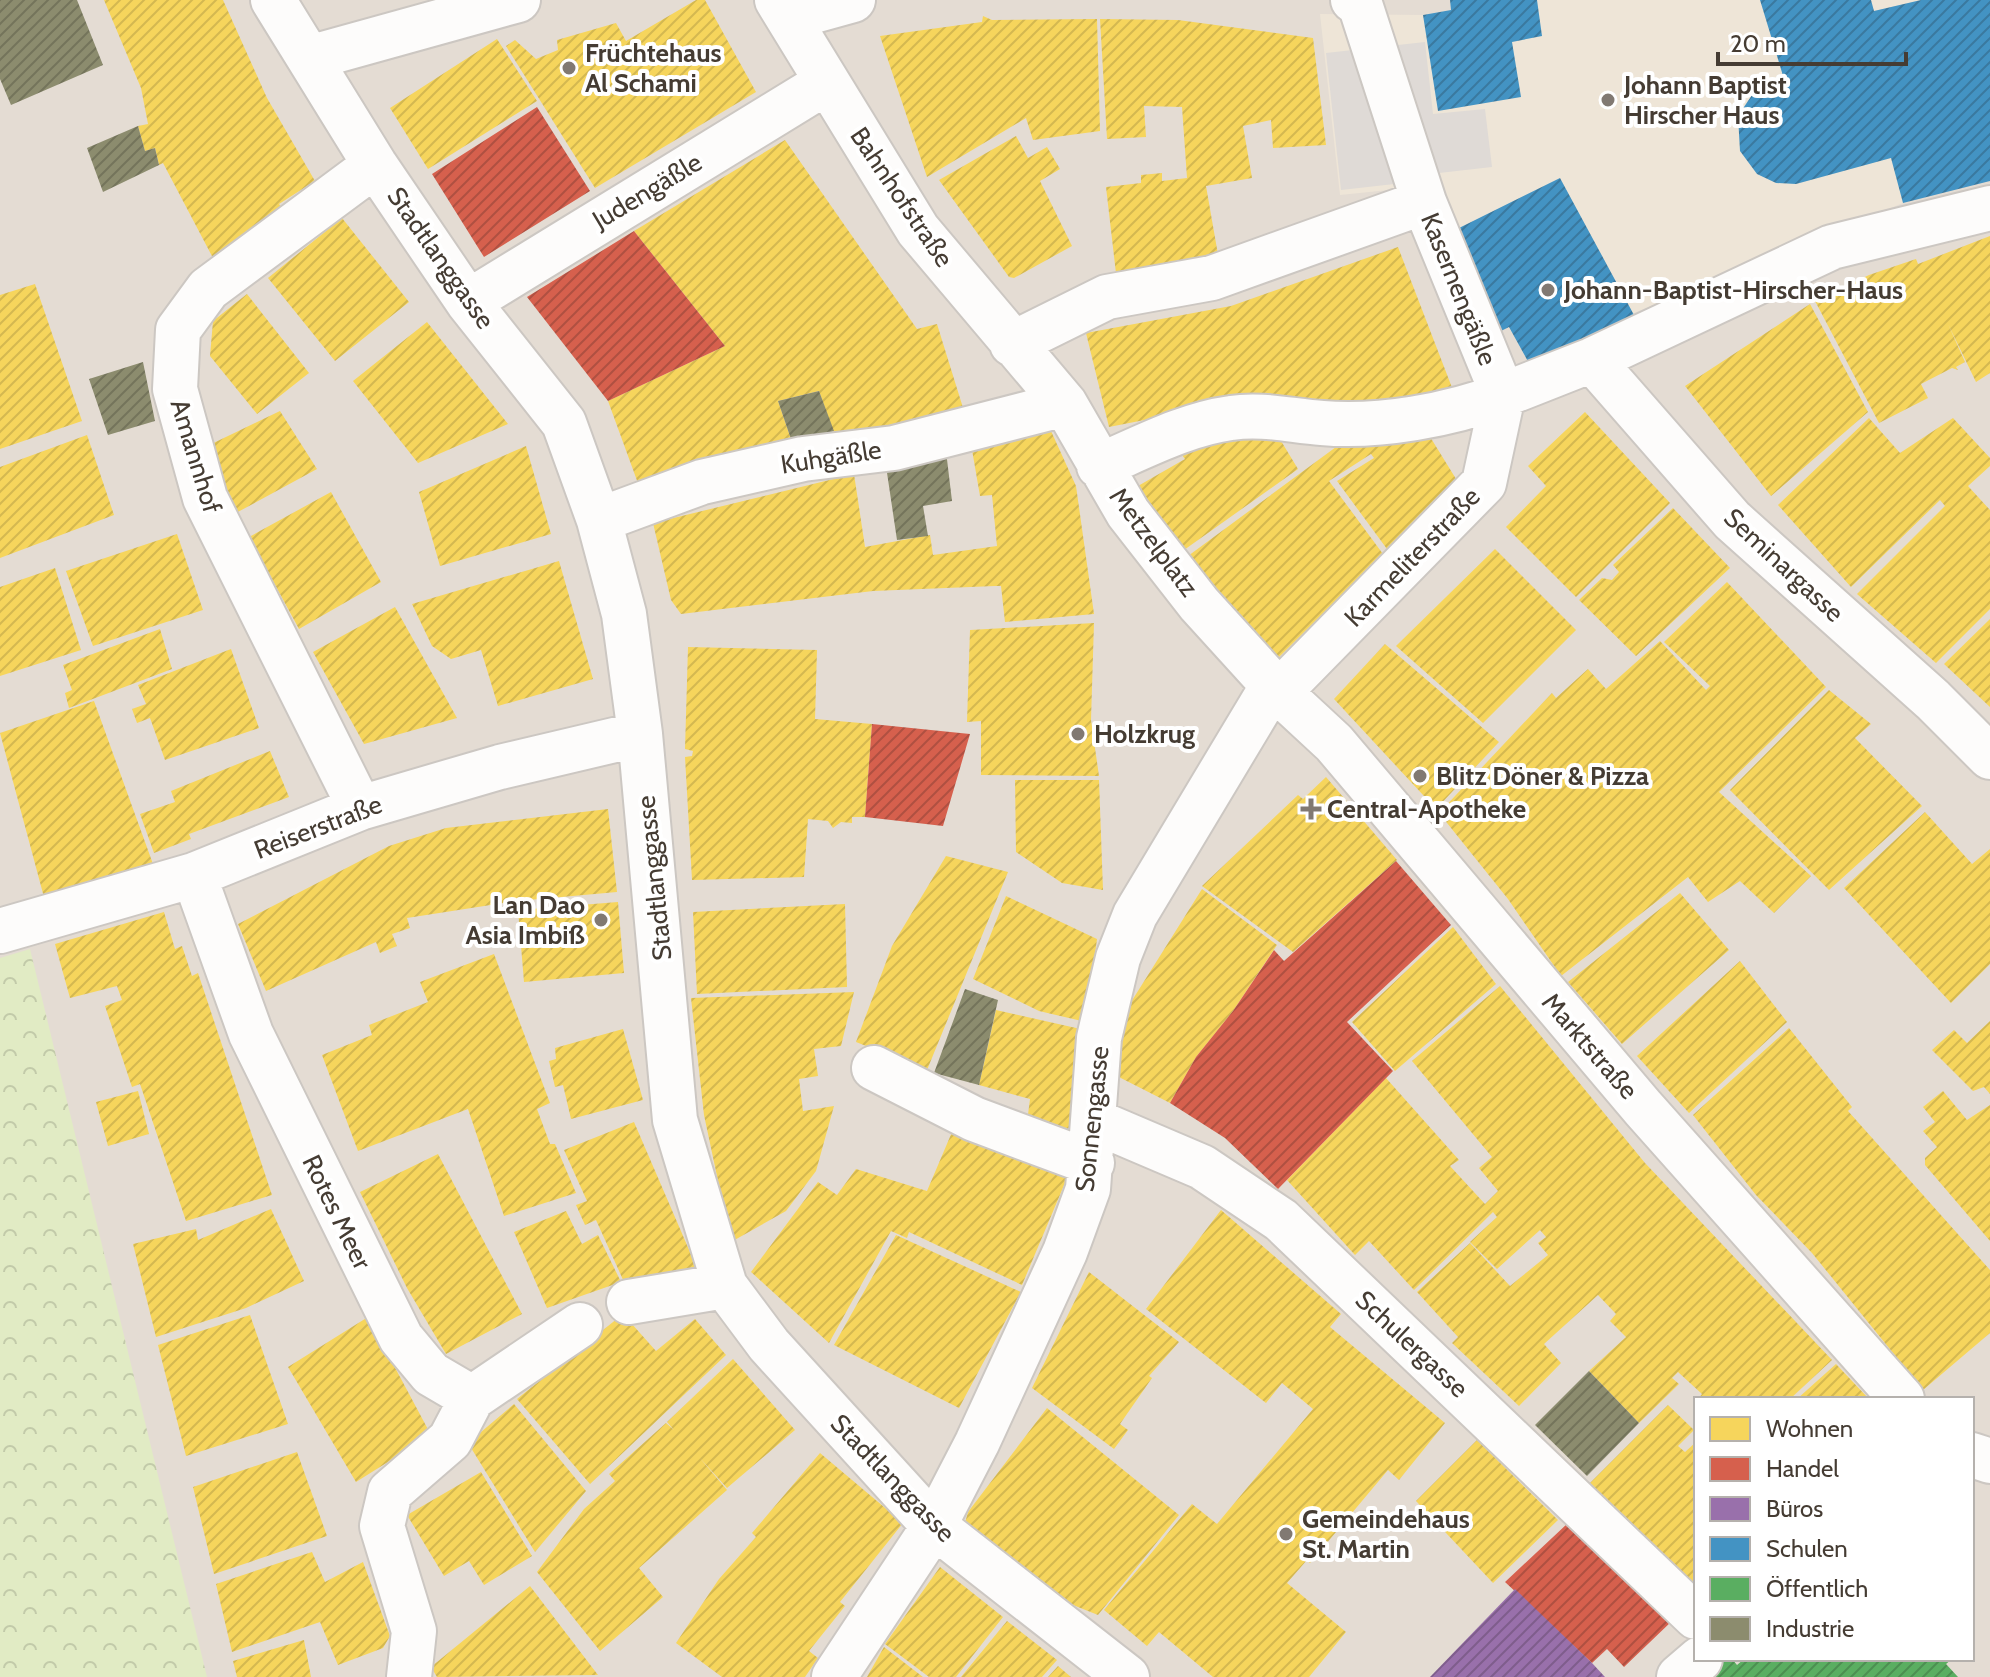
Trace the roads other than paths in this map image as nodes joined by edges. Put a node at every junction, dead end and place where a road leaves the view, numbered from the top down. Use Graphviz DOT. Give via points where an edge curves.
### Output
graph roads {
  1 [pos="273,0"];
  2 [pos="518,0"];
  3 [pos="853,0"];
  4 [pos="1353,0"];
  5 [pos="1359,1"];
  6 [pos="782,9"];
  7 [pos="309,58"];
  8 [pos="827,82"];
  9 [pos="375,165"];
  10 [pos="1424,202"];
  11 [pos="1990,208"];
  12 [pos="468,302"];
  13 [pos="1012,344"];
  14 [pos="1592,360"];
  15 [pos="1056,391"];
  16 [pos="1503,395"];
  17 [pos="1099,466"];
  18 [pos="599,520"];
  19 [pos="1276,689"];
  20 [pos="640,734"];
  21 [pos="1990,757"];
  22 [pos="360,808"];
  23 [pos="194,875"];
  24 [pos="0,931"];
  25 [pos="874,1068"];
  26 [pos="1094,1121"];
  27 [pos="1092,1163"];
  28 [pos="725,1286"];
  29 [pos="629,1302"];
  30 [pos="580,1325"];
  31 [pos="1900,1397"];
  32 [pos="472,1398"];
  33 [pos="934,1526"];
  34 [pos="1694,1615"];
  35 [pos="1698,1661"];
  36 [pos="409,1677"];
  37 [pos="834,1677"];
  38 [pos="1127,1677"];
  39 [pos="1679,1677"];
  1 -- 7 [label="street, Stadtlanggasse"];
  2 -- 7 [label="street"];
  3 -- 6 [label="street"];
  4 -- 5 [label="street"];
  5 -- 10 [label="street"];
  6 -- 8 [label="street, Bahnhofstraße"];
  7 -- 9 [label="street, Stadtlanggasse"];
  8 -- 12 [label="street, Judengäßle"];
  8 -- 13 [label="street, Bahnhofstraße" via="918,230"];
  9 -- 12 [label="street, Stadtlanggasse"];
  9 -- 22 [label="street, Amannhof" via="208,289 178,330 175,389 205,498"];
  10 -- 13 [label="street, Kasernengäßle" via="1212,278 1107,297"];
  10 -- 16 [label="street, Kasernengäßle"];
  11 -- 14 [label="street" via="1832,247"];
  12 -- 18 [label="street, Stadtlanggasse" via="564,423"];
  13 -- 15 [label="street, Bahnhofstraße"];
  14 -- 16 [label="street"];
  14 -- 21 [label="street, Seminargasse" via="1732,520"];
  15 -- 17 [label="street, Metzelplatz"];
  15 -- 18 [label="street, Kuhgäßle" via="894,448 803,459 702,482"];
  16 -- 17 [label="street, Kasernengäßle" via="1458,412 1369,421 1230,418 1171,435"];
  16 -- 19 [label="street, Karmeliterstraße" via="1484,483"];
  17 -- 19 [label="street, Metzelplatz" via="1128,513 1199,604"];
  18 -- 20 [label="street, Stadtlanggasse" via="624,614"];
  19 -- 26 [label="street, Sonnengasse" via="1135,915 1118,958 1099,1038"];
  19 -- 31 [label="street, Marktstraße" via="1334,743 1643,1108"];
  20 -- 22 [label="street, Reiserstraße"];
  20 -- 28 [label="street, Stadtlanggasse" via="675,1120"];
  22 -- 23 [label="street, Reiserstraße"];
  23 -- 24 [label="street, Reiserstraße"];
  23 -- 32 [label="street, Rotes Meer" via="251,1034 401,1338 431,1374"];
  25 -- 27 [label="street" via="974,1119"];
  26 -- 27 [label="street, Sonnengasse"];
  26 -- 34 [label="street, Schulergasse" via="1202,1167 1281,1220"];
  27 -- 33 [label="street, Sonnengasse" via="1065,1252"];
  28 -- 29 [label="street"];
  28 -- 33 [label="street, Stadtlanggasse" via="769,1345"];
  30 -- 32 [label="street"];
  32 -- 36 [label="street" via="450,1440 390,1492 382,1526 414,1631"];
  33 -- 37 [label="street, Sonnengasse"];
  33 -- 38 [label="street, Stadtlanggasse"];
  35 -- 39 [label="street"];
}
